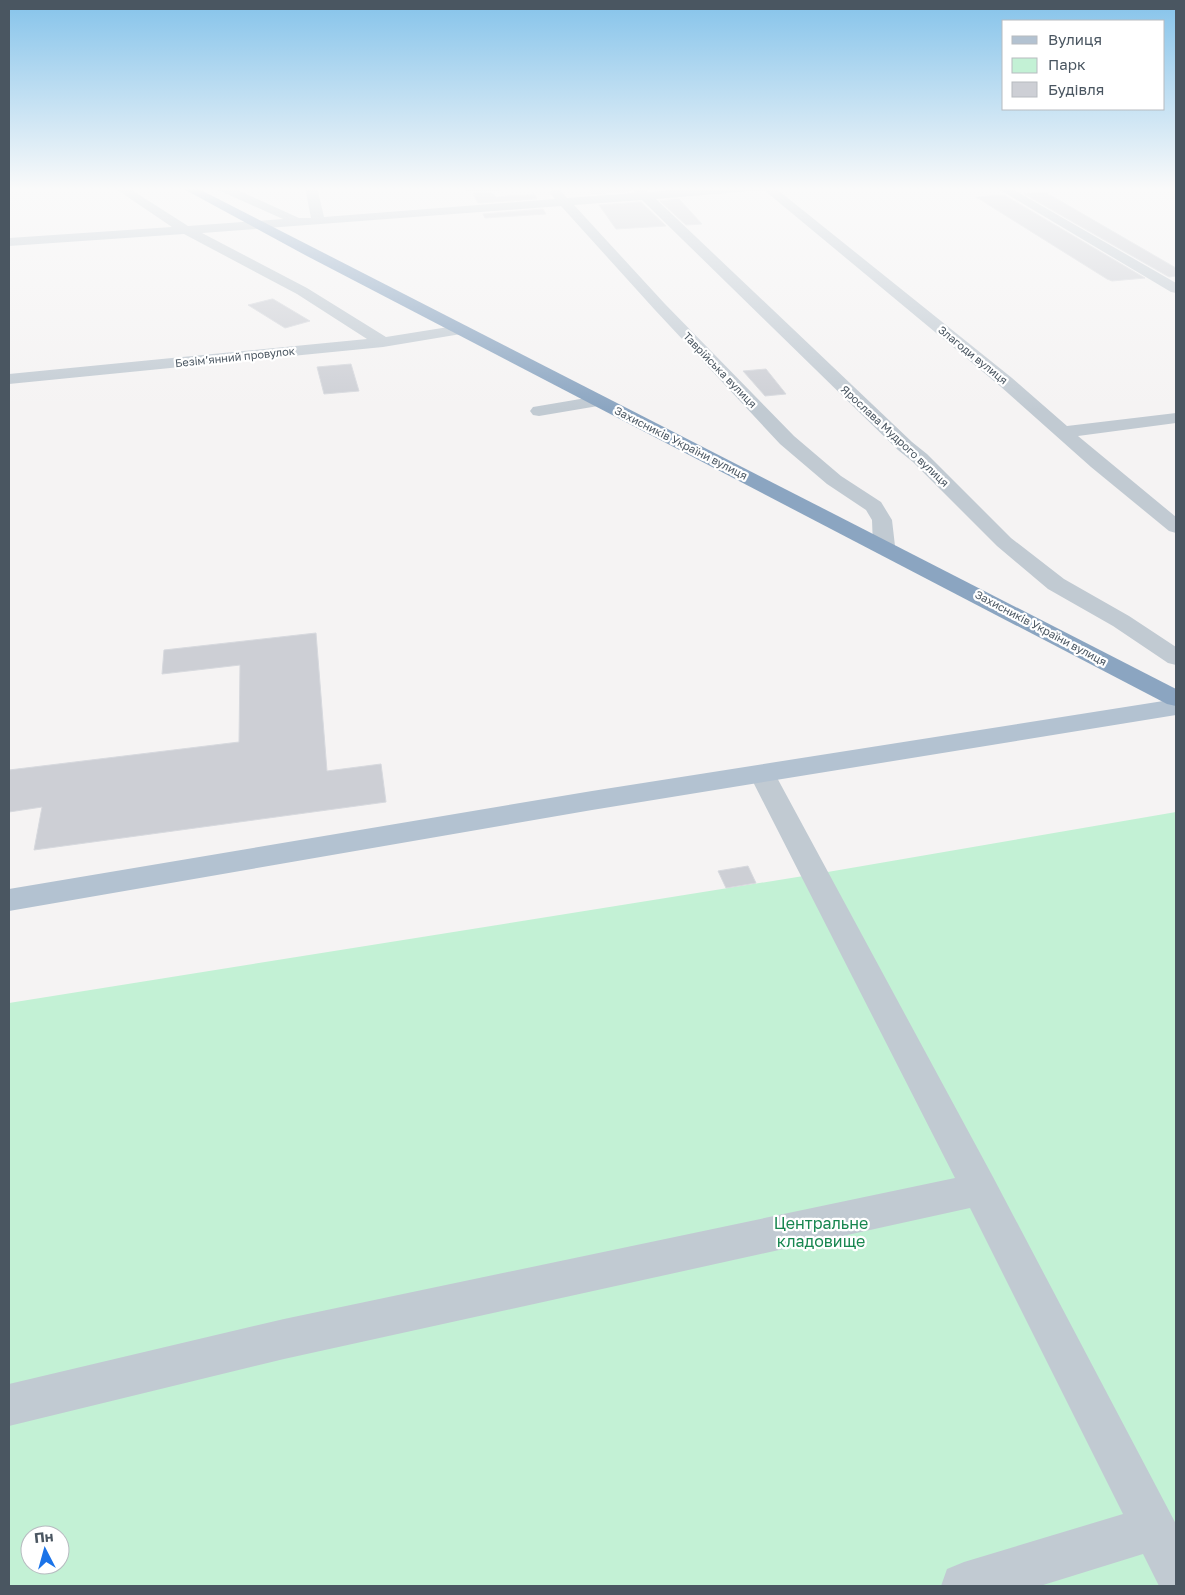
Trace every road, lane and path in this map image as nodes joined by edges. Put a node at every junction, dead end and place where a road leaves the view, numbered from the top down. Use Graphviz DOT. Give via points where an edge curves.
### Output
graph roads {
  1 [pos="246,261"];
  2 [pos="330,261"];
  3 [pos="618,261"];
  4 [pos="714,261"];
  5 [pos="858,261"];
  6 [pos="1129,261"];
  7 [pos="1176,289"];
  8 [pos="461,330"];
  9 [pos="383,342"];
  10 [pos="9,379"];
  11 [pos="598,401"];
  12 [pos="540,411"];
  13 [pos="1176,418"];
  14 [pos="1064,432"];
  15 [pos="1176,527"];
  16 [pos="884,546"];
  17 [pos="1176,658"];
  18 [pos="1176,699"];
  19 [pos="1176,707"];
  20 [pos="762,774"];
  21 [pos="9,900"];
  22 [pos="980,1189"];
  23 [pos="9,1406"];
  24 [pos="1154,1528"];
  25 [pos="1176,1571"];
  26 [pos="964,1586"];
  1 -- 9 [label="street" via="302,291"];
  2 -- 8 [label="highway, Захисників України вулиця"];
  3 -- 16 [label="street, Таврійська вулиця" via="787,440 834,480 874,506 882,520"];
  4 -- 17 [label="street, Ярослава Мудрого вулиця" via="1004,542 1056,584"];
  5 -- 14 [label="street, Злагоди вулиця"];
  6 -- 7 [label="street"];
  8 -- 9 [label="street, Безімʼянний провулок"];
  8 -- 11 [label="highway, Захисників України вулиця"];
  9 -- 10 [label="street, Безімʼянний провулок"];
  11 -- 12 [label="street"];
  11 -- 16 [label="highway, Захисників України вулиця"];
  13 -- 14 [label="street"];
  14 -- 15 [label="street, Злагоди вулиця"];
  16 -- 18 [label="highway, Захисників України вулиця"];
  19 -- 20 [label="main road"];
  20 -- 21 [label="main road"];
  20 -- 22 [label="street"];
  22 -- 23 [label="street" via="284,1340"];
  22 -- 24 [label="street"];
  24 -- 25 [label="street"];
  24 -- 26 [label="street"];
}
